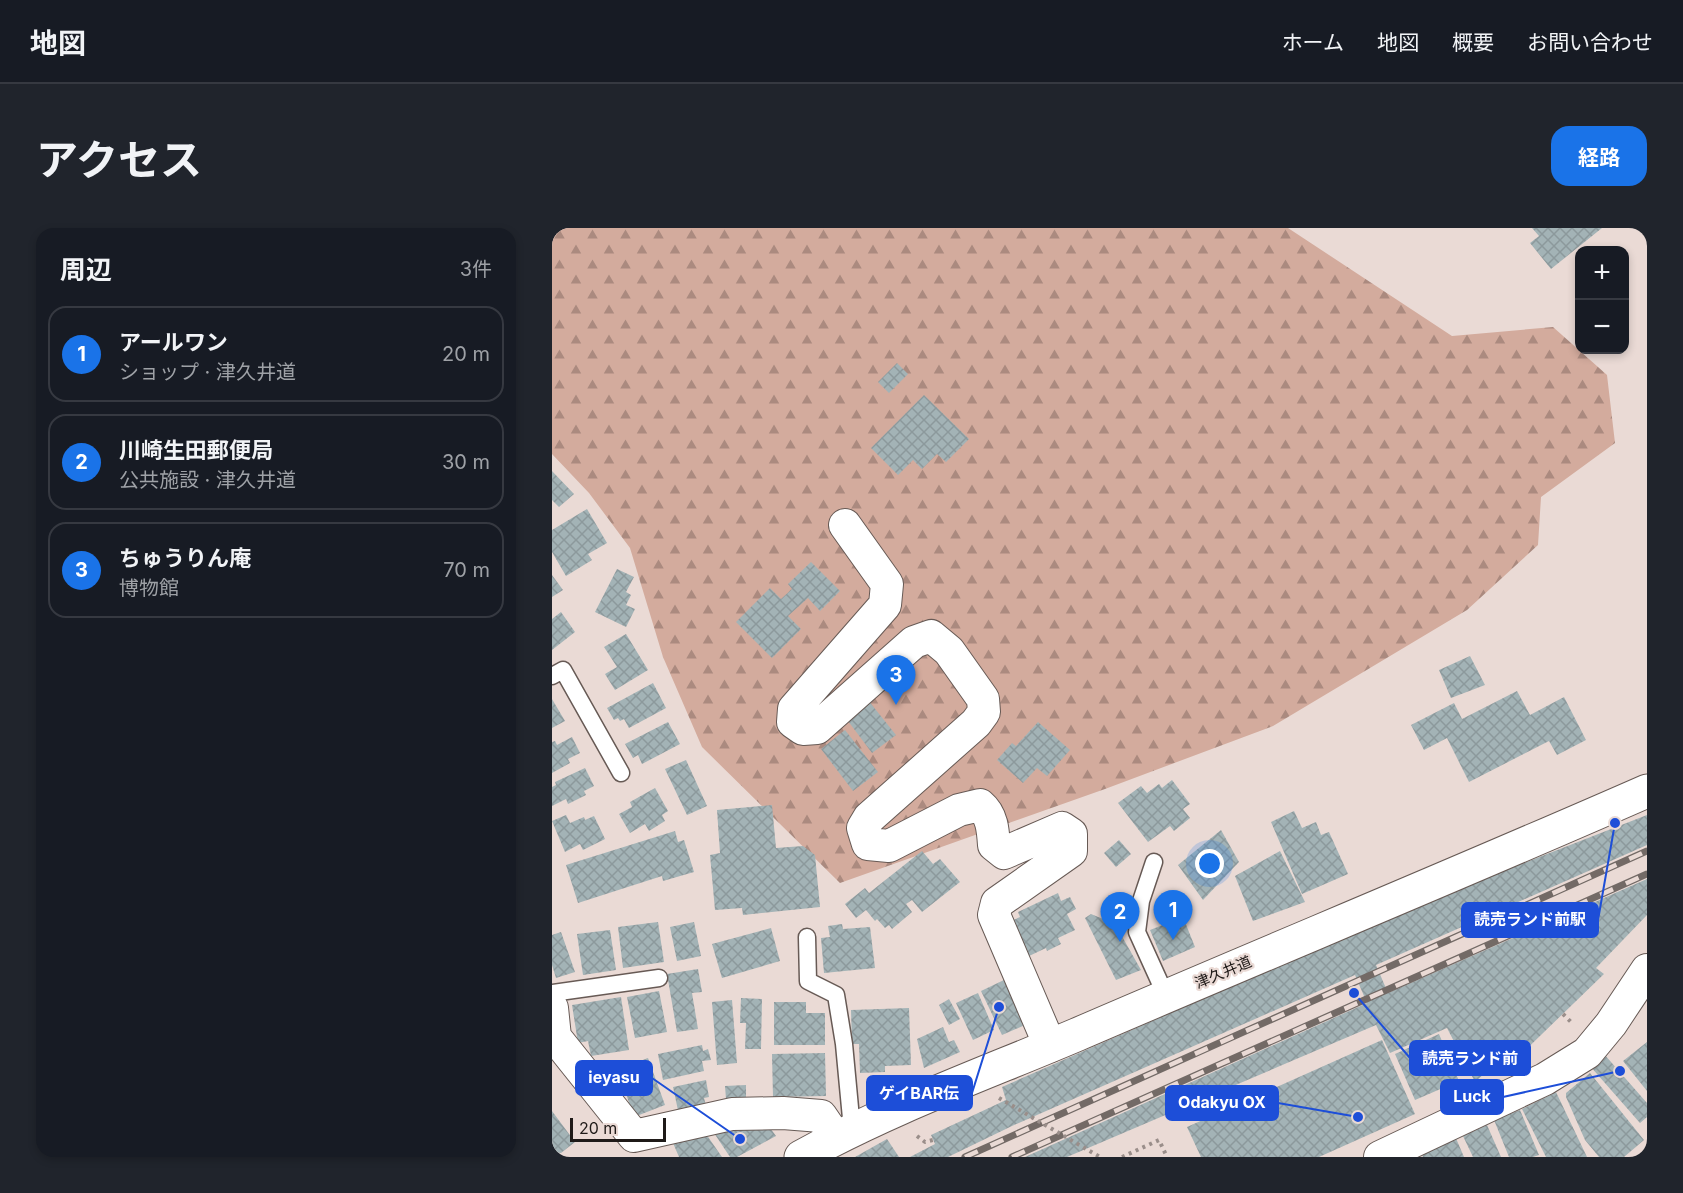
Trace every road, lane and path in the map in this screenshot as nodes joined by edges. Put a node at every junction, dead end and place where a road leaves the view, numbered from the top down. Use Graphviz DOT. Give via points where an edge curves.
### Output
graph roads {
  1 [pos="845,525"];
  2 [pos="552,676"];
  3 [pos="621,773"];
  4 [pos="1647,791"];
  5 [pos="1154,862"];
  6 [pos="807,937"];
  7 [pos="1647,970"];
  8 [pos="658,978"];
  9 [pos="552,993"];
  10 [pos="1166,996"];
  11 [pos="552,1008"];
  12 [pos="1563,1014"];
  13 [pos="1572,1023"];
  14 [pos="1050,1046"];
  15 [pos="999,1098"];
  16 [pos="844,1133"];
  17 [pos="801,1157"];
  18 [pos="1100,1157"];
  19 [pos="1122,1157"];
  20 [pos="1167,1157"];
  21 [pos="1380,1157"];
  1 -- 14 [label="street" via="887,584 885,605 794,709 793,722 803,729 817,728 914,642 931,636 949,651 983,699 984,712 869,818 863,828 868,844 889,846 959,810 980,805 988,812 994,845 1004,853 1062,828 1071,834 1071,851 997,903 994,915"];
  2 -- 3 [label="lane" via="563,670"];
  4 -- 10 [label="main road, 津久井道"];
  5 -- 10 [label="lane" via="1141,901 1137,932"];
  6 -- 16 [label="lane" via="808,981 836,995 844,1044"];
  7 -- 21 [label="street" via="1587,1053 1545,1079"];
  8 -- 9 [label="lane"];
  10 -- 14 [label="main road, 津久井道"];
  11 -- 16 [label="street" via="555,1037 634,1136 732,1114 783,1113 821,1116"];
  12 -- 13 [label="path"];
  14 -- 16 [label="main road, 津久井道"];
  15 -- 18 [label="path, bridge"];
  16 -- 17 [label="main road, 津久井道"];
  19 -- 20 [label="path" via="1159,1140"];
}
